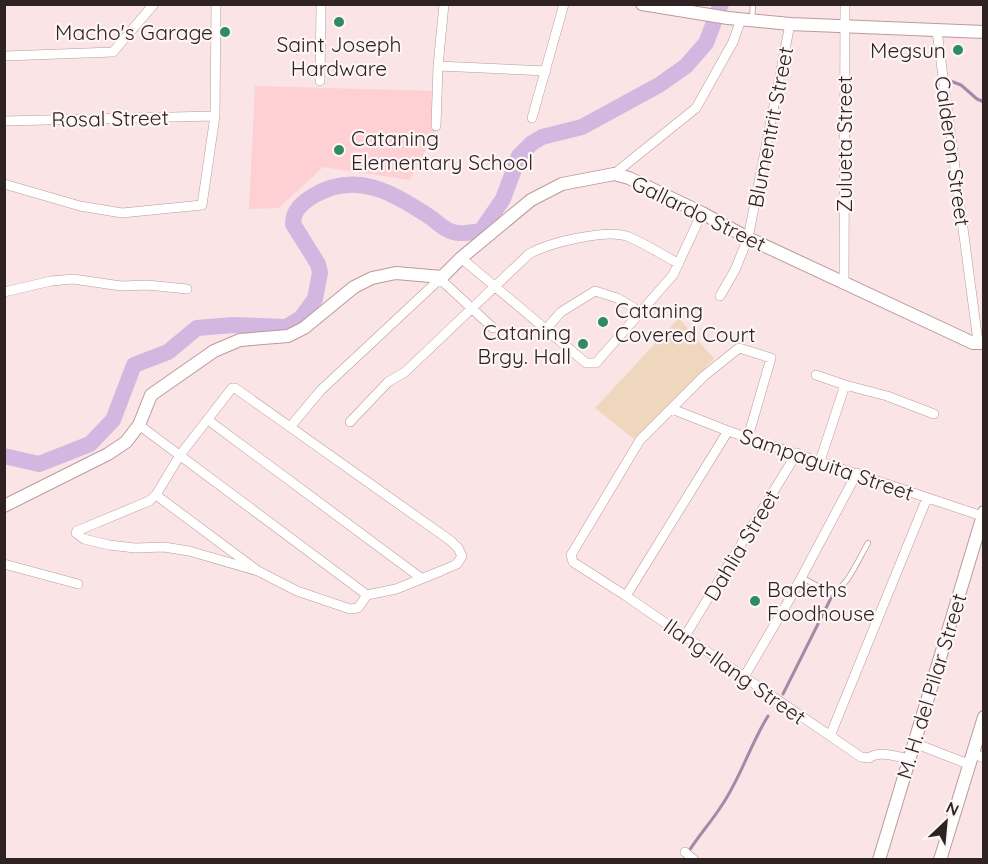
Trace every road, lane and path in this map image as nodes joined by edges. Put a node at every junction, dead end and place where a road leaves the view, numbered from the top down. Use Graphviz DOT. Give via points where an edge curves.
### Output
graph roads {
  1 [pos="154,4"];
  2 [pos="216,4"];
  3 [pos="321,4"];
  4 [pos="444,4"];
  5 [pos="564,4"];
  6 [pos="642,4"];
  7 [pos="753,4"];
  8 [pos="845,4"];
  9 [pos="740,19"];
  10 [pos="790,24"];
  11 [pos="844,26"];
  12 [pos="937,31"];
  13 [pos="984,32"];
  14 [pos="4,56"];
  15 [pos="438,66"];
  16 [pos="546,71"];
  17 [pos="320,81"];
  18 [pos="215,116"];
  19 [pos="532,118"];
  20 [pos="4,121"];
  21 [pos="436,126"];
  22 [pos="614,174"];
  23 [pos="4,184"];
  24 [pos="702,213"];
  25 [pos="748,238"];
  26 [pos="462,258"];
  27 [pos="678,263"];
  28 [pos="441,278"];
  29 [pos="844,283"];
  30 [pos="495,285"];
  31 [pos="187,289"];
  32 [pos="4,292"];
  33 [pos="720,296"];
  34 [pos="471,308"];
  35 [pos="641,312"];
  36 [pos="493,328"];
  37 [pos="547,328"];
  38 [pos="981,343"];
  39 [pos="816,375"];
  40 [pos="845,385"];
  41 [pos="672,409"];
  42 [pos="934,414"];
  43 [pos="208,420"];
  44 [pos="350,422"];
  45 [pos="139,425"];
  46 [pos="290,427"];
  47 [pos="728,431"];
  48 [pos="748,437"];
  49 [pos="797,453"];
  50 [pos="180,455"];
  51 [pos="820,460"];
  52 [pos="856,473"];
  53 [pos="156,495"];
  54 [pos="927,498"];
  55 [pos="4,506"];
  56 [pos="983,514"];
  57 [pos="868,543"];
  58 [pos="4,564"];
  59 [pos="258,571"];
  60 [pos="801,577"];
  61 [pos="421,578"];
  62 [pos="78,584"];
  63 [pos="367,595"];
  64 [pos="626,596"];
  65 [pos="685,636"];
  66 [pos="744,676"];
  67 [pos="984,717"];
  68 [pos="830,736"];
  69 [pos="914,743"];
  70 [pos="975,758"];
  71 [pos="909,759"];
  72 [pos="685,852"];
  73 [pos="694,860"];
  74 [pos="879,860"];
  75 [pos="940,860"];
  1 -- 14 [label="street" via="113,52"];
  2 -- 18 [label="street"];
  3 -- 17 [label="street"];
  4 -- 15 [label="street"];
  5 -- 16 [label="street"];
  6 -- 9 [label="street"];
  7 -- 9 [label="lane"];
  8 -- 11 [label="street, Zulueta Street"];
  9 -- 10 [label="street"];
  9 -- 22 [label="street" via="733,42 696,108"];
  10 -- 11 [label="street"];
  10 -- 25 [label="street, Blumentrit Street"];
  11 -- 12 [label="street"];
  11 -- 29 [label="street, Zulueta Street"];
  12 -- 13 [label="street"];
  12 -- 38 [label="street, Calderon Street"];
  15 -- 16 [label="street"];
  15 -- 21 [label="street"];
  16 -- 19 [label="street"];
  18 -- 20 [label="street, Rosal Street"];
  18 -- 23 [label="street" via="202,205 122,213 80,206"];
  22 -- 24 [label="street, Gallardo Street"];
  22 -- 26 [label="street, Gallardo Street" via="562,184 531,200"];
  24 -- 25 [label="street, Gallardo Street"];
  24 -- 27 [label="street"];
  25 -- 29 [label="street, Gallardo Street"];
  25 -- 33 [label="street, Blumentrit Street"];
  26 -- 28 [label="street, Gallardo Street"];
  26 -- 30 [label="street"];
  27 -- 30 [label="street" via="627,236 608,233 543,246"];
  27 -- 35 [label="street" via="673,275"];
  28 -- 34 [label="street"];
  28 -- 45 [label="street" via="396,273 372,278 288,336 240,340 214,351 151,394"];
  28 -- 46 [label="street" via="321,390"];
  29 -- 38 [label="street, Gallardo Street" via="973,343"];
  30 -- 34 [label="street"];
  30 -- 37 [label="street"];
  31 -- 32 [label="street" via="73,279"];
  34 -- 36 [label="street"];
  34 -- 44 [label="street" via="405,372 388,382"];
  35 -- 37 [label="street" via="596,291 561,312"];
  35 -- 37 [label="street" via="597,363 586,363"];
  39 -- 40 [label="street"];
  40 -- 42 [label="street"];
  40 -- 51 [label="street"];
  41 -- 47 [label="street, Sampaguita Street"];
  41 -- 48 [label="street" via="736,348 771,358"];
  41 -- 64 [label="street, Ilang-Ilang Street" via="640,440 571,555 573,561"];
  43 -- 46 [label="street" via="235,388"];
  43 -- 50 [label="street"];
  43 -- 61 [label="street"];
  45 -- 50 [label="street"];
  45 -- 55 [label="street" via="126,442 108,454"];
  46 -- 61 [label="street" via="458,548 462,556 457,564"];
  47 -- 48 [label="street, Sampaguita Street"];
  47 -- 64 [label="street"];
  48 -- 49 [label="street, Sampaguita Street"];
  49 -- 51 [label="street, Sampaguita Street"];
  49 -- 65 [label="street, Dahlia Street"];
  50 -- 53 [label="street"];
  50 -- 63 [label="street"];
  51 -- 52 [label="street, Sampaguita Street"];
  52 -- 54 [label="street, Sampaguita Street"];
  52 -- 60 [label="street"];
  53 -- 59 [label="street"];
  53 -- 59 [label="street" via="77,534 109,545 189,551"];
  54 -- 56 [label="street, Sampaguita Street"];
  54 -- 68 [label="street"];
  56 -- 69 [label="street, M. H. del Pilar Street"];
  57 -- 60 [label="lane" via="835,593 830,594"];
  58 -- 62 [label="street"];
  59 -- 63 [label="street" via="297,591 350,609 358,608"];
  60 -- 66 [label="street"];
  61 -- 63 [label="street"];
  64 -- 65 [label="street, Ilang-Ilang Street"];
  65 -- 66 [label="street, Ilang-Ilang Street"];
  66 -- 68 [label="street, Ilang-Ilang Street"];
  67 -- 70 [label="street"];
  68 -- 71 [label="street, Ilang-Ilang Street" via="861,757 882,754"];
  69 -- 70 [label="street"];
  69 -- 71 [label="street, M. H. del Pilar Street"];
  70 -- 75 [label="street"];
  71 -- 74 [label="street, M. H. del Pilar Street"];
  72 -- 73 [label="street"];
}
